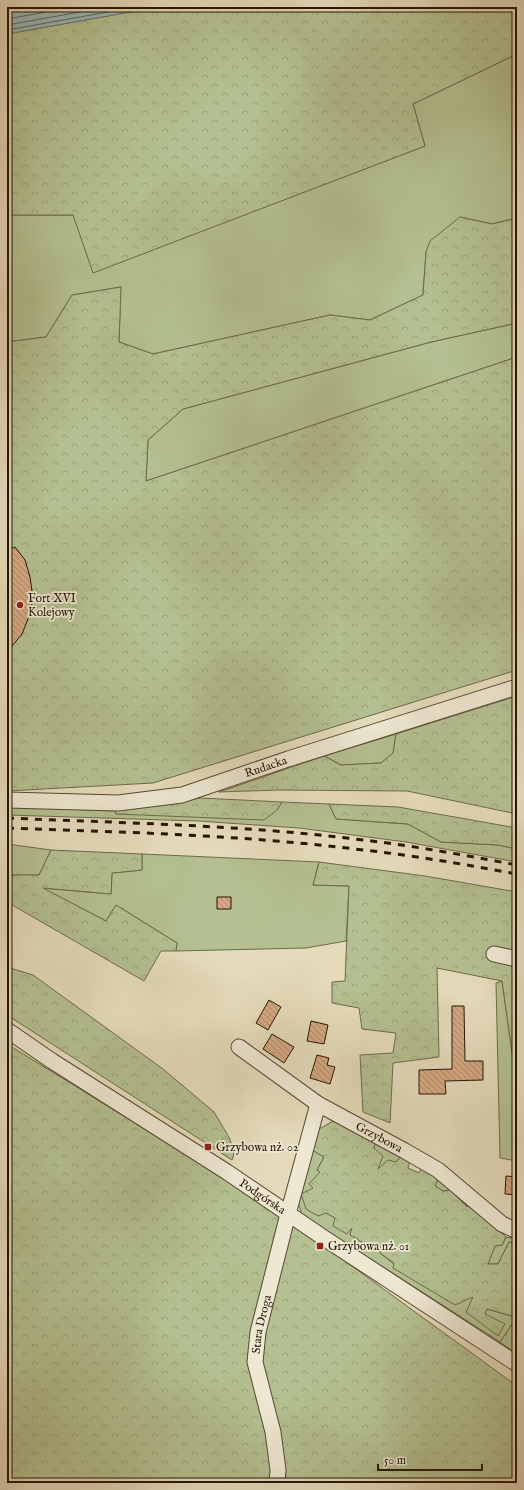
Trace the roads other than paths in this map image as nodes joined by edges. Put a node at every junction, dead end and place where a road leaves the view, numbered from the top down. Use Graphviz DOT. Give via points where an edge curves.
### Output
graph roads {
  1 [pos="517,687"];
  2 [pos="7,800"];
  3 [pos="494,954"];
  4 [pos="517,959"];
  5 [pos="7,1030"];
  6 [pos="239,1047"];
  7 [pos="318,1104"];
  8 [pos="288,1214"];
  9 [pos="517,1231"];
  10 [pos="517,1364"];
  11 [pos="277,1483"];
  1 -- 2 [label="street, Rudacka" via="182,795 118,803"];
  3 -- 4 [label="street"];
  5 -- 8 [label="street, Podgórska"];
  6 -- 7 [label="street, Grzybowa"];
  7 -- 8 [label="street, Stara Droga"];
  7 -- 9 [label="street, Grzybowa" via="438,1170 502,1224"];
  8 -- 10 [label="street, Podgórska"];
  8 -- 11 [label="street, Stara Droga" via="258,1332 255,1362 273,1432 278,1470"];
}
